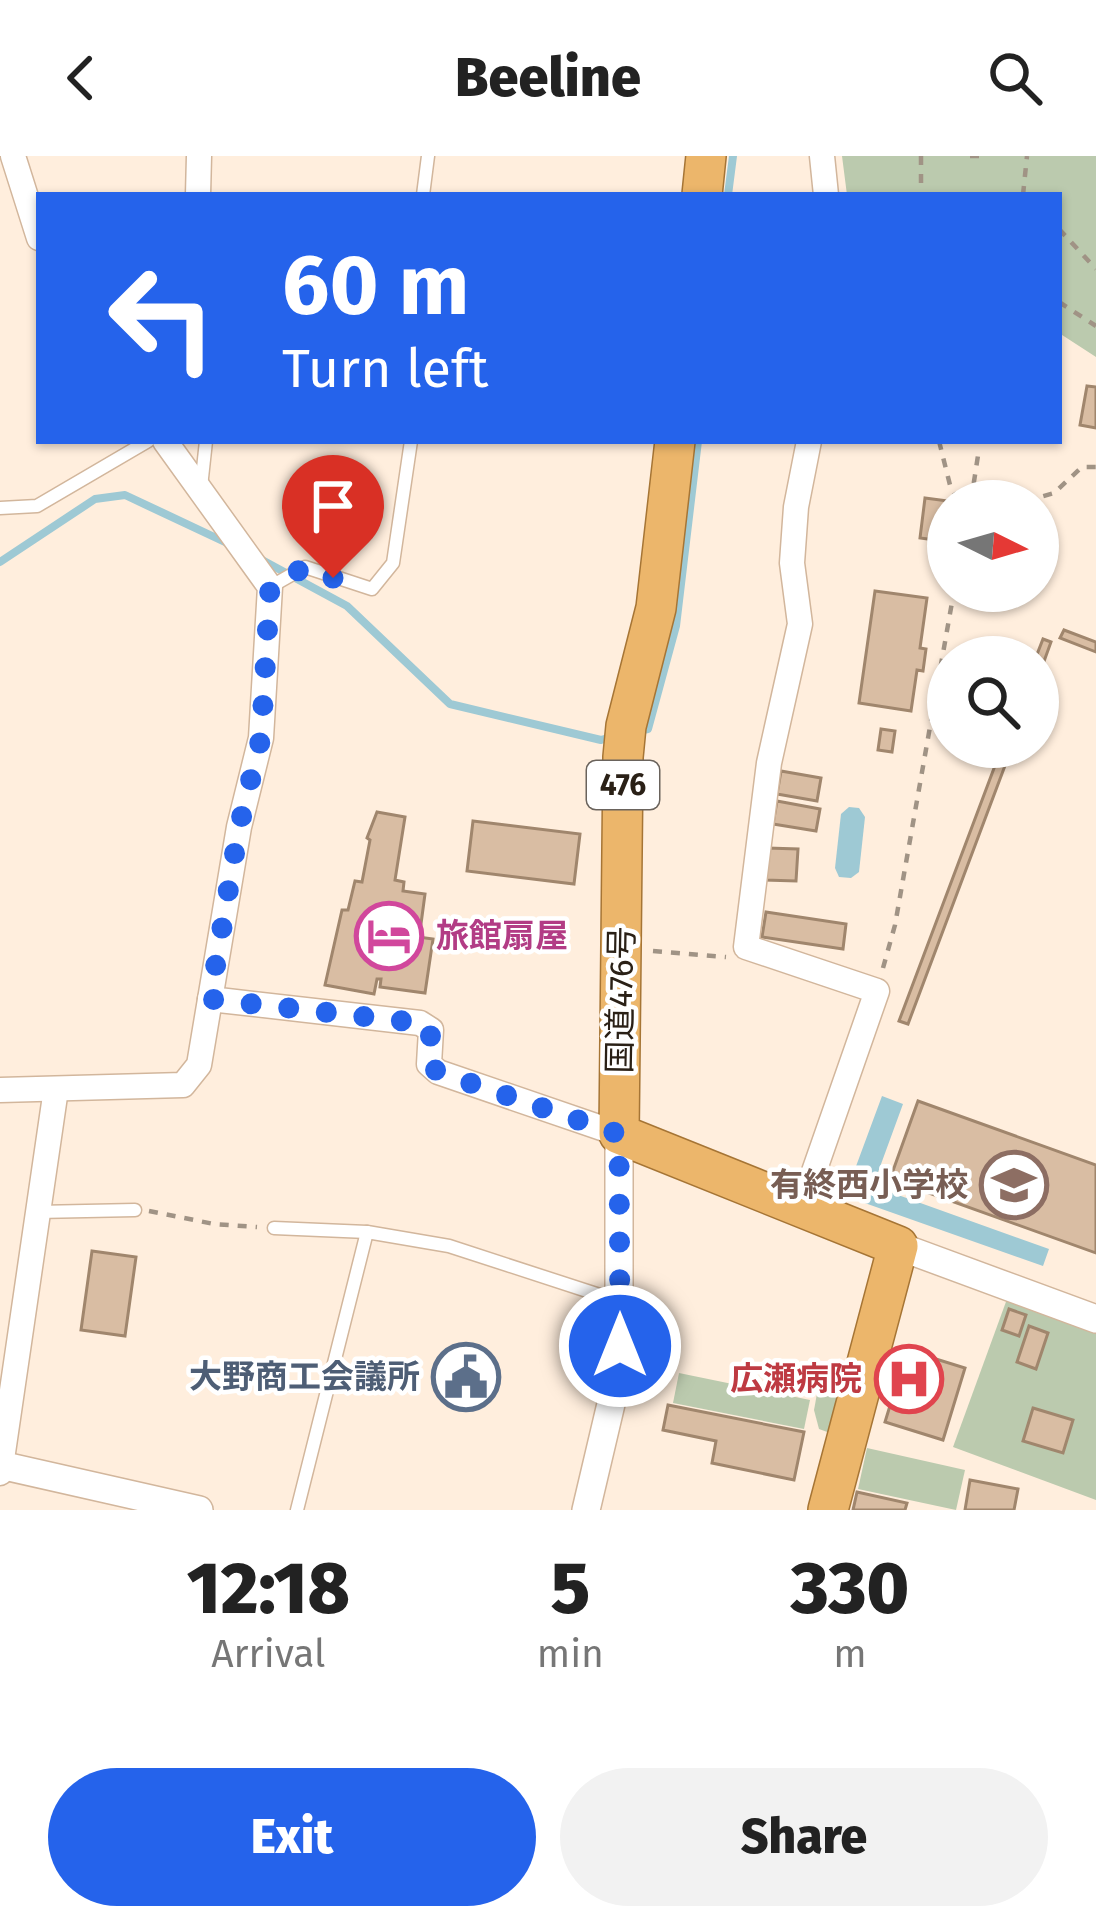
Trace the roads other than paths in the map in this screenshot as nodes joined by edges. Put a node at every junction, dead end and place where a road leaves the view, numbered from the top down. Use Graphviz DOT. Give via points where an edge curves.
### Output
graph roads {
  1 [pos="13,156"];
  2 [pos="199,156"];
  3 [pos="428,156"];
  4 [pos="706,156"];
  5 [pos="822,156"];
  6 [pos="197,192"];
  7 [pos="423,192"];
  8 [pos="702,192"];
  9 [pos="826,192"];
  10 [pos="36,229"];
  11 [pos="143,444"];
  12 [pos="167,444"];
  13 [pos="206,444"];
  14 [pos="411,444"];
  15 [pos="675,444"];
  16 [pos="807,444"];
  17 [pos="201,488"];
  18 [pos="0,508"];
  19 [pos="270,587"];
  20 [pos="210,999"];
  21 [pos="56,1089"];
  22 [pos="0,1090"];
  23 [pos="619,1134"];
  24 [pos="802,1206"];
  25 [pos="135,1210"];
  26 [pos="37,1212"];
  27 [pos="274,1228"];
  28 [pos="367,1232"];
  29 [pos="898,1246"];
  30 [pos="620,1302"];
  31 [pos="1096,1319"];
  32 [pos="8,1353"];
  33 [pos="0,1469"];
  34 [pos="200,1510"];
  35 [pos="297,1510"];
  36 [pos="586,1510"];
  37 [pos="828,1510"];
  1 -- 10 [label="street"];
  2 -- 6 [label="street"];
  3 -- 7 [label="lane"];
  4 -- 8 [label="highway"];
  5 -- 9 [label="street"];
  11 -- 18 [label="lane" via="37,506"];
  12 -- 17 [label="street"];
  13 -- 17 [label="lane"];
  14 -- 19 [label="lane" via="390,572 372,589 305,567"];
  15 -- 23 [label="highway, 国道476号 / 476" via="656,608 626,726"];
  16 -- 24 [label="street" via="792,563 800,624 769,763 746,947 877,991"];
  17 -- 19 [label="street"];
  19 -- 20 [label="street" via="261,738"];
  20 -- 21 [label="street" via="199,1065 183,1085"];
  20 -- 23 [label="street" via="420,1023 431,1030 428,1064 438,1072"];
  21 -- 22 [label="street"];
  21 -- 26 [label="street"];
  23 -- 24 [label="highway"];
  23 -- 30 [label="street"];
  24 -- 29 [label="highway"];
  25 -- 26 [label="lane"];
  26 -- 32 [label="street"];
  27 -- 28 [label="lane"];
  28 -- 30 [label="lane" via="449,1246"];
  28 -- 35 [label="lane"];
  29 -- 31 [label="street"];
  29 -- 37 [label="highway"];
  30 -- 36 [label="street" via="619,1370"];
  32 -- 33 [label="street"];
  33 -- 34 [label="street"];
}
